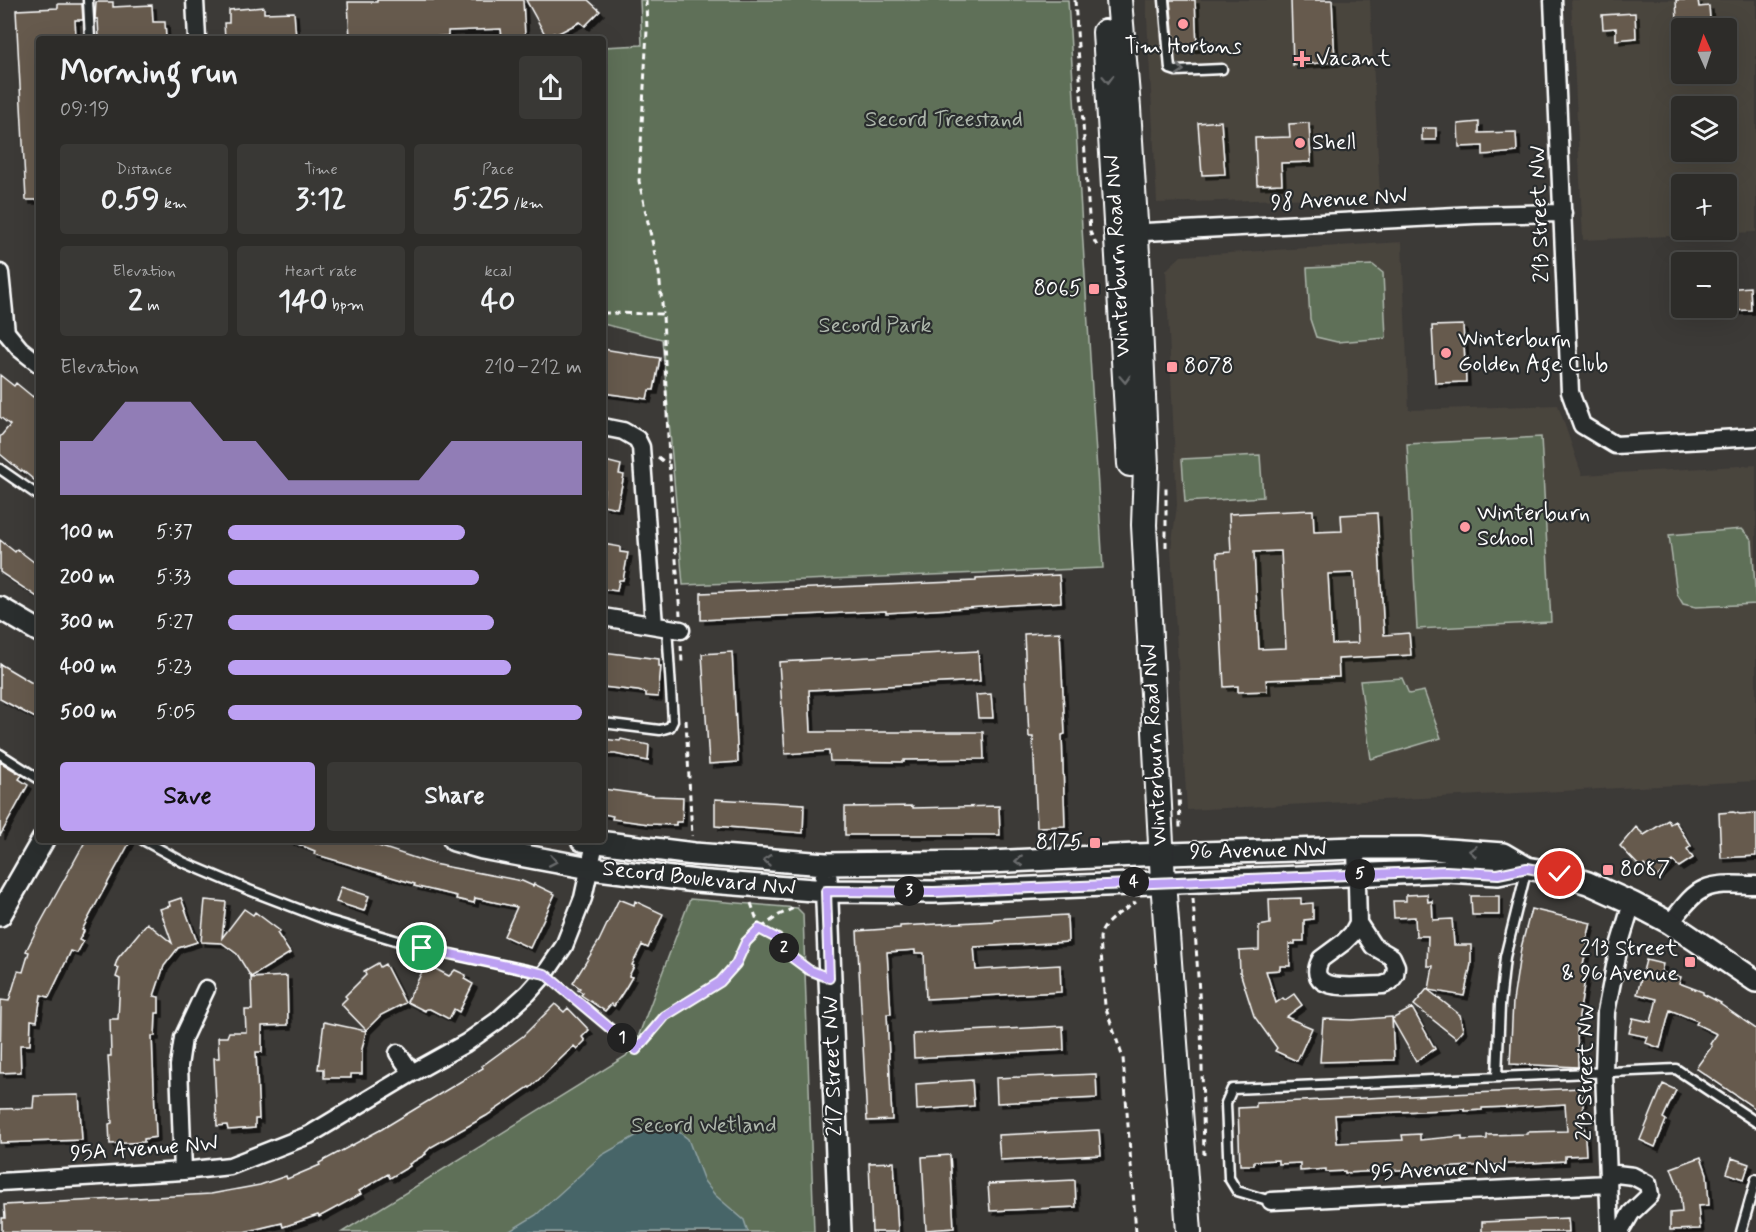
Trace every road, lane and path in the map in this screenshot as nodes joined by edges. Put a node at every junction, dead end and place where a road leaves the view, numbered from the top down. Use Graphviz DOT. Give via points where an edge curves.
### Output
graph roads {
  1 [pos="88,0"];
  2 [pos="195,0"];
  3 [pos="646,0"];
  4 [pos="1103,0"];
  5 [pos="1119,0"];
  6 [pos="1164,0"];
  7 [pos="1553,0"];
  8 [pos="90,36"];
  9 [pos="197,36"];
  10 [pos="1222,69"];
  11 [pos="1563,213"];
  12 [pos="1125,233"];
  13 [pos="0,273"];
  14 [pos="606,313"];
  15 [pos="663,314"];
  16 [pos="36,362"];
  17 [pos="606,428"];
  18 [pos="1756,437"];
  19 [pos="0,469"];
  20 [pos="36,494"];
  21 [pos="4,611"];
  22 [pos="606,617"];
  23 [pos="667,627"];
  24 [pos="36,629"];
  25 [pos="36,641"];
  26 [pos="683,665"];
  27 [pos="685,712"];
  28 [pos="606,723"];
  29 [pos="0,754"];
  30 [pos="36,777"];
  31 [pos="41,843"];
  32 [pos="148,843"];
  33 [pos="464,843"];
  34 [pos="589,843"];
  35 [pos="605,843"];
  36 [pos="1356,848"];
  37 [pos="693,854"];
  38 [pos="1161,854"];
  39 [pos="826,864"];
  40 [pos="590,868"];
  41 [pos="1527,868"];
  42 [pos="1356,874"];
  43 [pos="1163,881"];
  44 [pos="1756,885"];
  45 [pos="826,891"];
  46 [pos="1138,900"];
  47 [pos="751,902"];
  48 [pos="1632,903"];
  49 [pos="799,905"];
  50 [pos="0,915"];
  51 [pos="1358,923"];
  52 [pos="1670,923"];
  53 [pos="759,929"];
  54 [pos="545,974"];
  55 [pos="1754,975"];
  56 [pos="829,978"];
  57 [pos="206,989"];
  58 [pos="398,1053"];
  59 [pos="1604,1071"];
  60 [pos="412,1073"];
  61 [pos="1497,1076"];
  62 [pos="1756,1122"];
  63 [pos="183,1171"];
  64 [pos="1608,1179"];
  65 [pos="1756,1179"];
  66 [pos="0,1182"];
  67 [pos="1271,1201"];
  68 [pos="840,1232"];
  69 [pos="1136,1232"];
  70 [pos="1189,1232"];
  71 [pos="1610,1232"];
  72 [pos="1620,1232"];
  73 [pos="1741,1232"];
  1 -- 8 [label="lane"];
  2 -- 9 [label="street"];
  3 -- 15 [label="path" via="639,181"];
  4 -- 12 [label="main road, Winterburn Road NW, one-way"];
  5 -- 12 [label="main road, Winterburn Road NW" via="1128,108"];
  6 -- 10 [label="lane, one-way" via="1170,69"];
  7 -- 11 [label="street, 213 Street NW"];
  11 -- 12 [label="street, 98 Avenue NW"];
  11 -- 18 [label="street, 213 Street NW" via="1570,392 1582,425 1615,445"];
  12 -- 38 [label="main road, Winterburn Road NW" via="1146,467 1143,510"];
  13 -- 16 [label="street" via="6,332"];
  14 -- 15 [label="path"];
  15 -- 23 [label="path" via="669,462"];
  17 -- 23 [label="street" via="623,431 637,439 641,447"];
  19 -- 20 [label="lane"];
  21 -- 24 [label="street"];
  21 -- 25 [label="street"];
  22 -- 23 [label="street"];
  23 -- 26 [label="path"];
  23 -- 28 [label="lane" via="673,721 670,727 660,730"];
  27 -- 37 [label="path"];
  29 -- 30 [label="lane"];
  31 -- 50 [label="street"];
  32 -- 54 [label="lane" via="183,862 327,920 422,948"];
  33 -- 40 [label="street, Secord Boulevard NW, one-way"];
  34 -- 40 [label="street, 95A Avenue NW"];
  35 -- 37 [label="street, Secord Boulevard NW"];
  36 -- 38 [label="street, 96 Avenue NW"];
  41 -- 36 [label="street, 96 Avenue NW, one-way" via="1503,854"];
  36 -- 42 [label="street, 96 Avenue NW"];
  39 -- 37 [label="street, Secord Boulevard NW, one-way"];
  38 -- 39 [label="street, Secord Boulevard NW, one-way"];
  38 -- 43 [label="main road, Winterburn Road NW"];
  39 -- 45 [label="street, 217 Street NW"];
  40 -- 45 [label="street, Secord Boulevard NW"];
  40 -- 54 [label="street, 95A Avenue NW" via="564,946"];
  41 -- 42 [label="street, 96 Avenue NW" via="1498,874"];
  41 -- 48 [label="street, 96 Avenue NW" via="1588,883"];
  41 -- 61 [label="lane" via="1505,957"];
  42 -- 43 [label="street, 96 Avenue NW"];
  42 -- 51 [label="street, 96 Avenue NW"];
  43 -- 45 [label="street, Secord Boulevard NW" via="934,892"];
  43 -- 70 [label="main road, Winterburn Road NW"];
  44 -- 52 [label="street" via="1703,889"];
  45 -- 56 [label="street, 217 Street NW"];
  46 -- 69 [label="path" via="1108,922 1100,938 1105,1006 1123,1058"];
  47 -- 53 [label="path"];
  48 -- 52 [label="street, 96 Avenue NW"];
  48 -- 59 [label="street, 213 Street NW" via="1611,981"];
  49 -- 53 [label="path"];
  51 -- 51 [label="street" via="1352,934 1321,959 1317,974 1327,985 1383,985 1395,975 1392,957 1373,946"];
  52 -- 55 [label="street, 96 Avenue NW"];
  53 -- 54 [label="path" via="720,982 665,1016 636,1050"];
  53 -- 56 [label="path" via="778,939 786,953 809,970"];
  54 -- 60 [label="street, 95A Avenue NW" via="497,1021"];
  56 -- 68 [label="street, 217 Street NW"];
  57 -- 63 [label="street" via="183,1038 179,1066"];
  58 -- 60 [label="street"];
  59 -- 61 [label="lane"];
  59 -- 62 [label="lane" via="1676,1069"];
  59 -- 64 [label="street, 213 Street NW"];
  60 -- 63 [label="street, 95A Avenue NW" via="309,1135 230,1166"];
  61 -- 67 [label="lane" via="1232,1089 1226,1103 1229,1178 1237,1191"];
  63 -- 66 [label="street, 95A Avenue NW"];
  64 -- 67 [label="street, 95 Avenue NW"];
  64 -- 71 [label="street, 213 Street NW"];
  64 -- 72 [label="street" via="1633,1176 1648,1184 1650,1194 1631,1213"];
  65 -- 73 [label="lane"];
}
